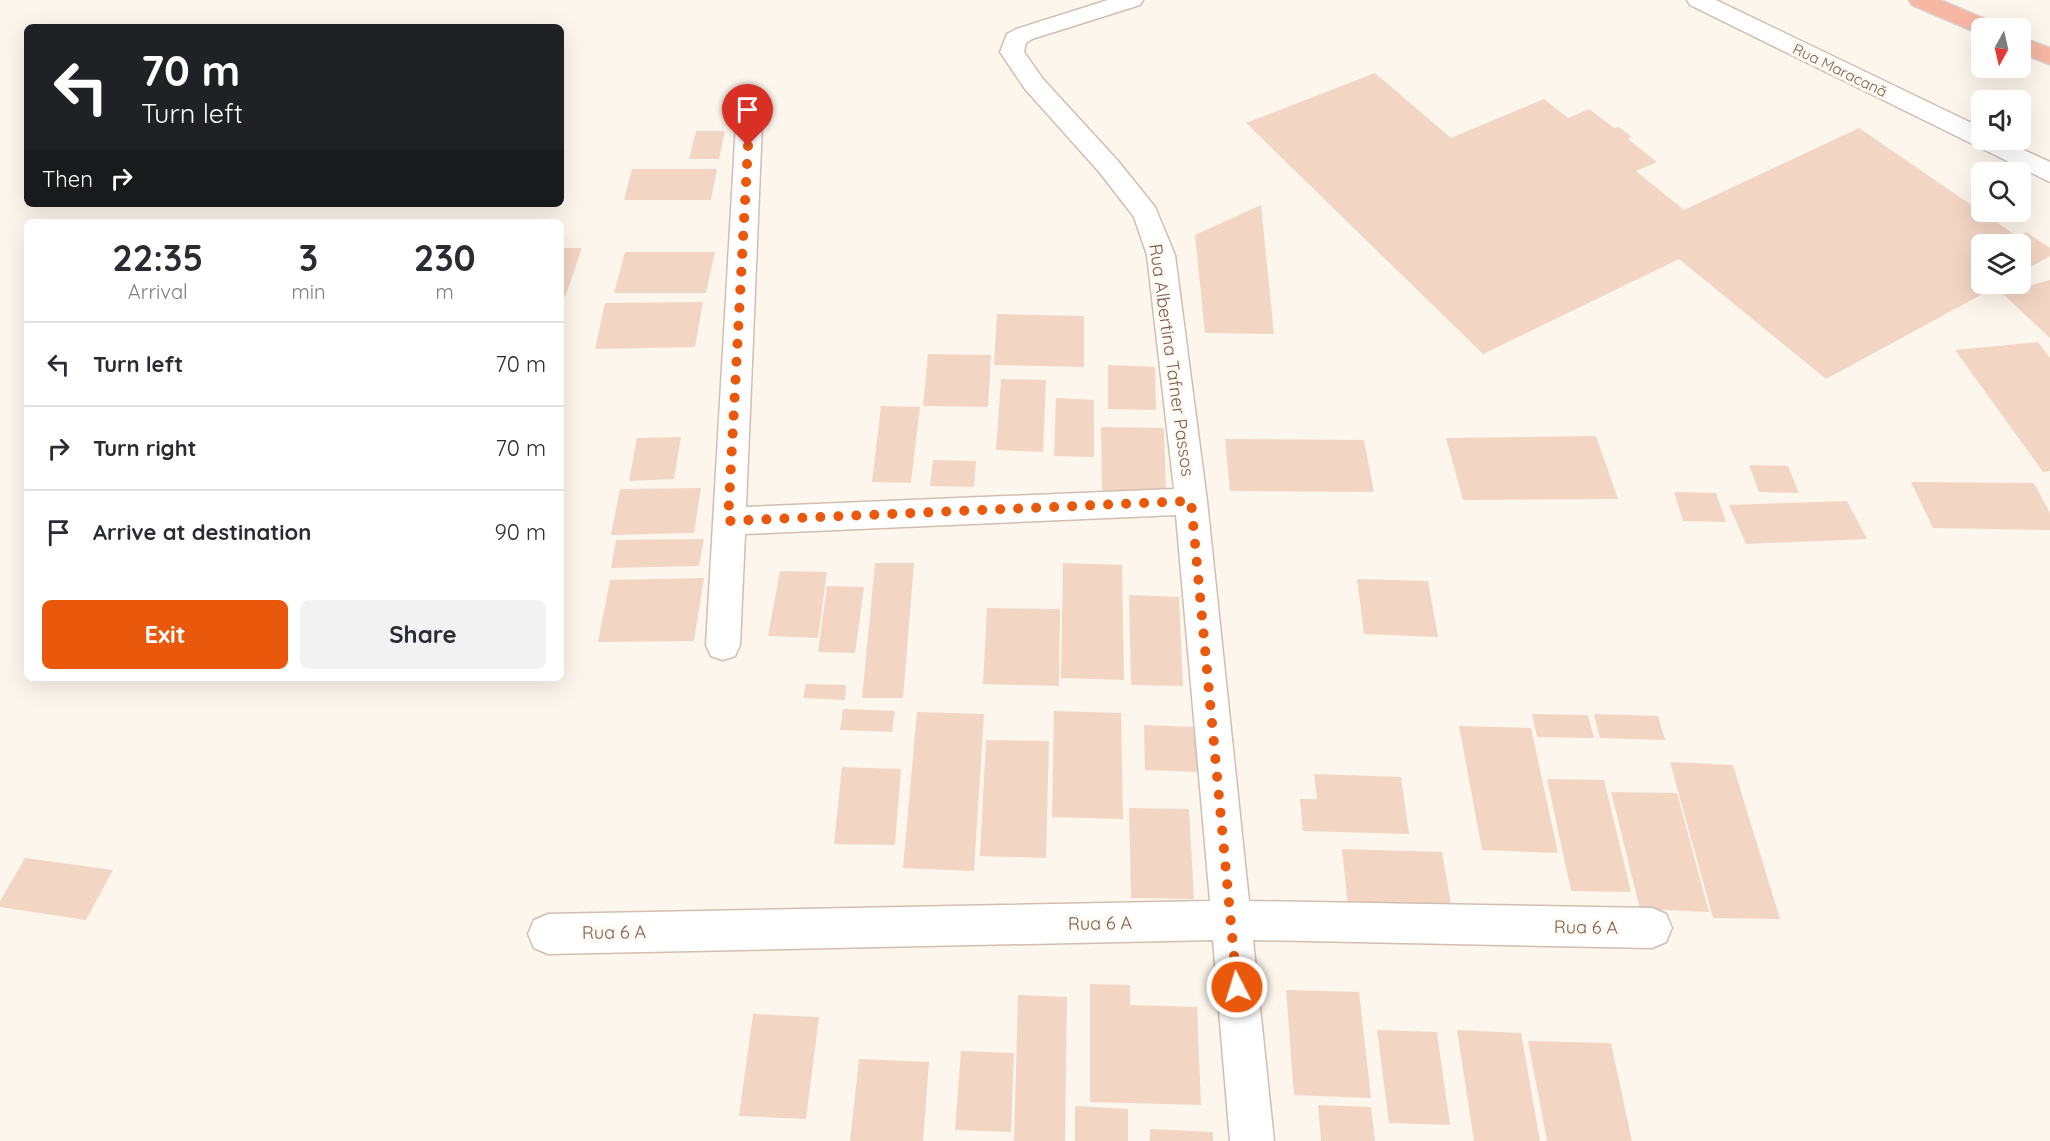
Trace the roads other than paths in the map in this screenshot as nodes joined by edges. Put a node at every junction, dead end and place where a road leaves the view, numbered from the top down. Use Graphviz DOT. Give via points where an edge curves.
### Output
graph roads {
  1 [pos="1132,0"];
  2 [pos="1698,0"];
  3 [pos="1920,0"];
  4 [pos="1971,22"];
  5 [pos="2031,49"];
  6 [pos="2050,57"];
  7 [pos="749,123"];
  8 [pos="1971,134"];
  9 [pos="2004,150"];
  10 [pos="2050,173"];
  11 [pos="1191,501"];
  12 [pos="728,521"];
  13 [pos="723,645"];
  14 [pos="1231,920"];
  15 [pos="1652,928"];
  16 [pos="548,934"];
  17 [pos="1252,1141"];
  1 -- 11 [label="street, Rua Albertina Tafner Passos" via="1024,34 1015,39 1012,52 1139,204 1154,232 1161,255"];
  2 -- 8 [label="street, Rua Maracanã"];
  3 -- 4 [label="highway"];
  5 -- 6 [label="highway"];
  7 -- 12 [label="street"];
  9 -- 10 [label="street, Rua Maracanã"];
  11 -- 12 [label="street"];
  11 -- 14 [label="street, Rua Albertina Tafner Passos"];
  12 -- 13 [label="street"];
  14 -- 15 [label="street, Rua 6 A"];
  14 -- 16 [label="street, Rua 6 A"];
  14 -- 17 [label="street, Rua Albertina Tafner Passos"];
}
